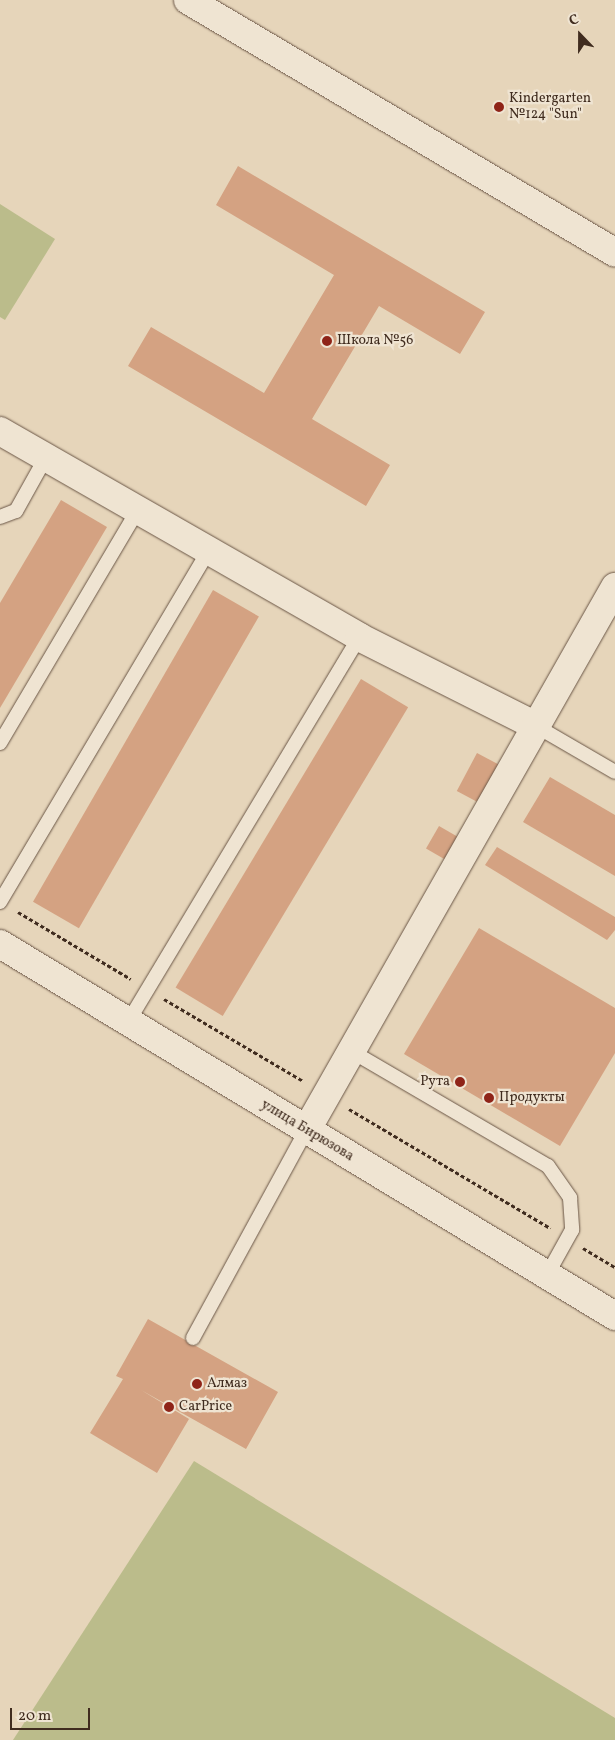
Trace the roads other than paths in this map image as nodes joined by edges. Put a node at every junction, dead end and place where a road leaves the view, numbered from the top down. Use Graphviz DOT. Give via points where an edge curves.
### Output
graph roads {
  1 [pos="188,0"];
  2 [pos="615,253"];
  3 [pos="0,432"];
  4 [pos="46,457"];
  5 [pos="139,508"];
  6 [pos="0,517"];
  7 [pos="210,549"];
  8 [pos="615,587"];
  9 [pos="359,637"];
  10 [pos="536,726"];
  11 [pos="0,743"];
  12 [pos="615,772"];
  13 [pos="5,882"];
  14 [pos="0,902"];
  15 [pos="0,944"];
  16 [pos="128,1022"];
  17 [pos="351,1050"];
  18 [pos="306,1131"];
  19 [pos="547,1275"];
  20 [pos="615,1316"];
  21 [pos="194,1338"];
  1 -- 2 [label="street"];
  3 -- 4 [label="street"];
  4 -- 5 [label="street"];
  4 -- 6 [label="lane" via="16,511"];
  5 -- 7 [label="street"];
  5 -- 11 [label="lane"];
  7 -- 9 [label="street"];
  7 -- 13 [label="lane"];
  8 -- 10 [label="street"];
  9 -- 10 [label="street"];
  9 -- 16 [label="lane"];
  10 -- 12 [label="lane"];
  10 -- 17 [label="street"];
  13 -- 14 [label="lane"];
  15 -- 16 [label="street, улица Бирюзова"];
  16 -- 18 [label="street, улица Бирюзова"];
  17 -- 18 [label="street"];
  17 -- 19 [label="lane" via="548,1166 570,1198 572,1230"];
  18 -- 19 [label="street, улица Бирюзова"];
  18 -- 21 [label="lane"];
  19 -- 20 [label="street, улица Бирюзова"];
}
